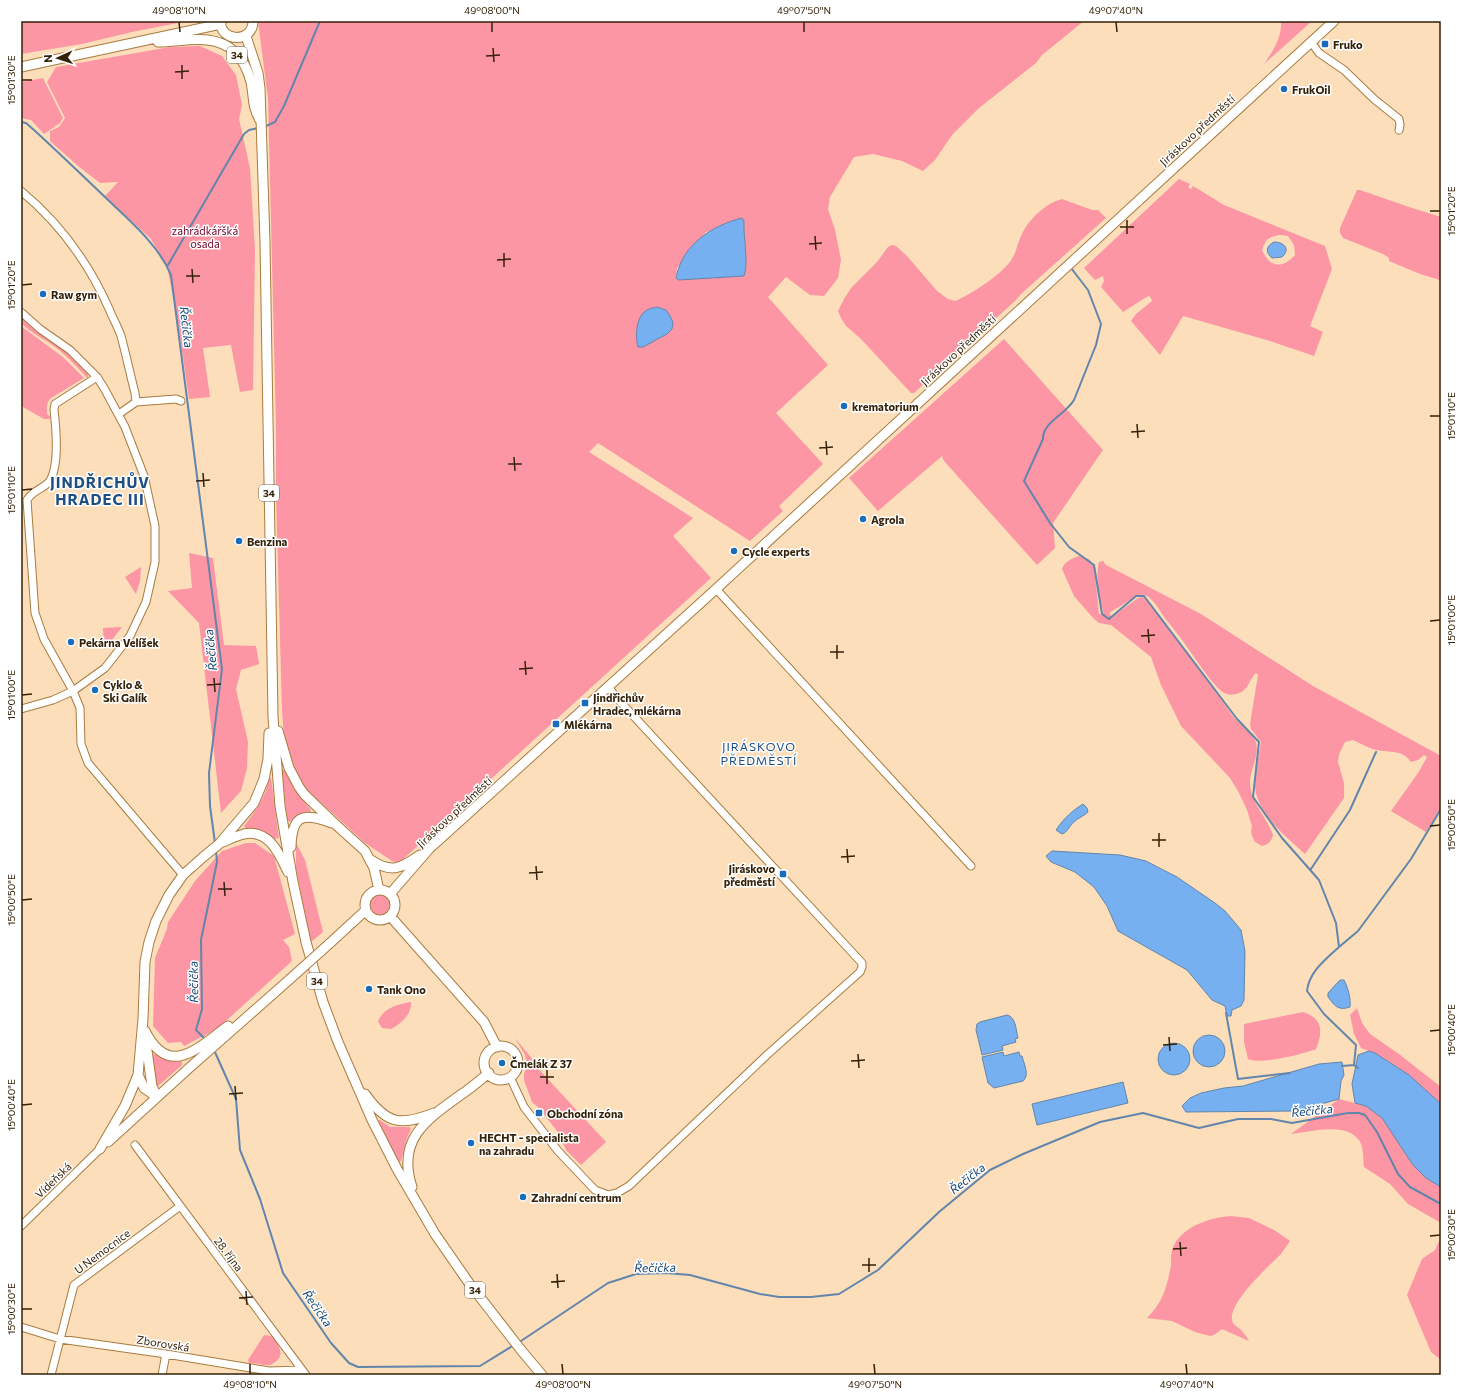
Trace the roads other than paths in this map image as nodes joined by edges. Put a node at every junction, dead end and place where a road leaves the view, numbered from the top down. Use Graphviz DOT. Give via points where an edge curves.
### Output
graph roads {
  1 [pos="253,21"];
  2 [pos="1334,21"];
  3 [pos="221,23"];
  4 [pos="246,36"];
  5 [pos="136,43"];
  6 [pos="1309,44"];
  7 [pos="21,67"];
  8 [pos="262,123"];
  9 [pos="1399,130"];
  10 [pos="21,191"];
  11 [pos="21,312"];
  12 [pos="97,378"];
  13 [pos="181,401"];
  14 [pos="136,402"];
  15 [pos="119,414"];
  16 [pos="24,499"];
  17 [pos="716,589"];
  18 [pos="608,686"];
  19 [pos="73,691"];
  20 [pos="21,709"];
  21 [pos="273,713"];
  22 [pos="334,823"];
  23 [pos="219,844"];
  24 [pos="429,849"];
  25 [pos="371,860"];
  26 [pos="290,864"];
  27 [pos="971,866"];
  28 [pos="183,875"];
  29 [pos="293,882"];
  30 [pos="379,890"];
  31 [pos="390,894"];
  32 [pos="366,910"];
  33 [pos="390,916"];
  34 [pos="268,998"];
  35 [pos="143,1019"];
  36 [pos="144,1031"];
  37 [pos="497,1047"];
  38 [pos="489,1073"];
  39 [pos="138,1075"];
  40 [pos="352,1077"];
  41 [pos="510,1077"];
  42 [pos="156,1097"];
  43 [pos="437,1111"];
  44 [pos="134,1145"];
  45 [pos="100,1149"];
  46 [pos="179,1206"];
  47 [pos="421,1211"];
  48 [pos="21,1226"];
  49 [pos="21,1327"];
  50 [pos="60,1338"];
  51 [pos="166,1354"];
  52 [pos="304,1372"];
  53 [pos="269,1373"];
  54 [pos="51,1375"];
  55 [pos="162,1375"];
  56 [pos="542,1375"];
  1 -- 4 [label="main road" via="252,28"];
  2 -- 6 [label="main road, Jiráskovo předměstí"];
  3 -- 4 [label="main road" via="224,33 228,36"];
  3 -- 5 [label="main road, 34"];
  4 -- 8 [label="main road, 34" via="258,73"];
  5 -- 7 [label="main road, 34"];
  5 -- 8 [label="main road, 34" via="204,39 225,45 247,67 255,111"];
  6 -- 9 [label="street" via="1344,70 1399,119"];
  6 -- 17 [label="main road, Jiráskovo předměstí"];
  8 -- 21 [label="main road, 34"];
  10 -- 14 [label="street" via="50,216 74,246 99,286 120,334"];
  11 -- 12 [label="street" via="40,329 62,343"];
  12 -- 15 [label="street"];
  12 -- 16 [label="street" via="55,404 56,463 53,474 49,482"];
  13 -- 14 [label="street" via="176,399"];
  14 -- 15 [label="street"];
  15 -- 19 [label="street" via="144,476 155,526 155,562 146,602 130,636 105,668"];
  16 -- 19 [label="street" via="35,613 44,640"];
  17 -- 18 [label="main road, Jiráskovo předměstí"];
  17 -- 27 [label="street"];
  18 -- 24 [label="main road, Jiráskovo předměstí"];
  18 -- 41 [label="street" via="862,962 862,967 860,972 768,1054 629,1186 617,1193 608,1195 595,1190 558,1151 524,1107"];
  19 -- 20 [label="street"];
  19 -- 28 [label="street" via="80,708 81,744 88,763"];
  21 -- 22 [label="main road" via="295,780 304,794"];
  21 -- 23 [label="main road" via="268,759 261,787 249,810"];
  21 -- 26 [label="main road, 34" via="280,806"];
  22 -- 25 [label="main road" via="365,851"];
  22 -- 26 [label="main road" via="311,817 298,820 292,829"];
  23 -- 28 [label="main road"];
  23 -- 29 [label="main road" via="245,834 263,836 280,854"];
  24 -- 25 [label="main road" via="405,865 393,869 379,866"];
  24 -- 31 [label="main road, Jiráskovo předměstí"];
  25 -- 30 [label="main road"];
  26 -- 29 [label="main road, 34"];
  28 -- 35 [label="main road" via="160,911 151,936 144,972"];
  29 -- 40 [label="main road, 34" via="323,1002"];
  30 -- 31 [label="main road"];
  30 -- 32 [label="main road" via="371,892 366,898"];
  31 -- 33 [label="main road" via="394,903"];
  32 -- 33 [label="main road" via="377,919"];
  32 -- 34 [label="main road, bridge"];
  33 -- 37 [label="main road" via="484,1022"];
  34 -- 36 [label="main road" via="199,1049 183,1055 165,1054 155,1047"];
  34 -- 42 [label="main road"];
  35 -- 36 [label="main road"];
  35 -- 39 [label="main road"];
  36 -- 42 [label="main road"];
  37 -- 38 [label="main road" via="486,1057 485,1067"];
  37 -- 41 [label="main road" via="507,1047 518,1059 517,1069"];
  38 -- 41 [label="main road" via="500,1080"];
  38 -- 43 [label="main road"];
  39 -- 42 [label="main road" via="144,1088"];
  39 -- 45 [label="main road" via="125,1106"];
  40 -- 43 [label="main road" via="374,1106 392,1119 416,1120"];
  40 -- 47 [label="main road, 34" via="397,1169"];
  42 -- 45 [label="main road"];
  43 -- 47 [label="main road" via="419,1129 408,1153 409,1178"];
  44 -- 46 [label="street, 28. října"];
  45 -- 48 [label="street, Vídeňská"];
  46 -- 50 [label="street, U Nemocnice" via="74,1285"];
  46 -- 52 [label="street, 28. října"];
  47 -- 56 [label="main road, 34" via="469,1283"];
  49 -- 50 [label="street, Zborovská"];
  50 -- 51 [label="street, Zborovská"];
  50 -- 54 [label="street, U Nemocnice"];
  51 -- 53 [label="street, Zborovská"];
  51 -- 55 [label="street"];
  52 -- 53 [label="street, Zborovská"];
}
